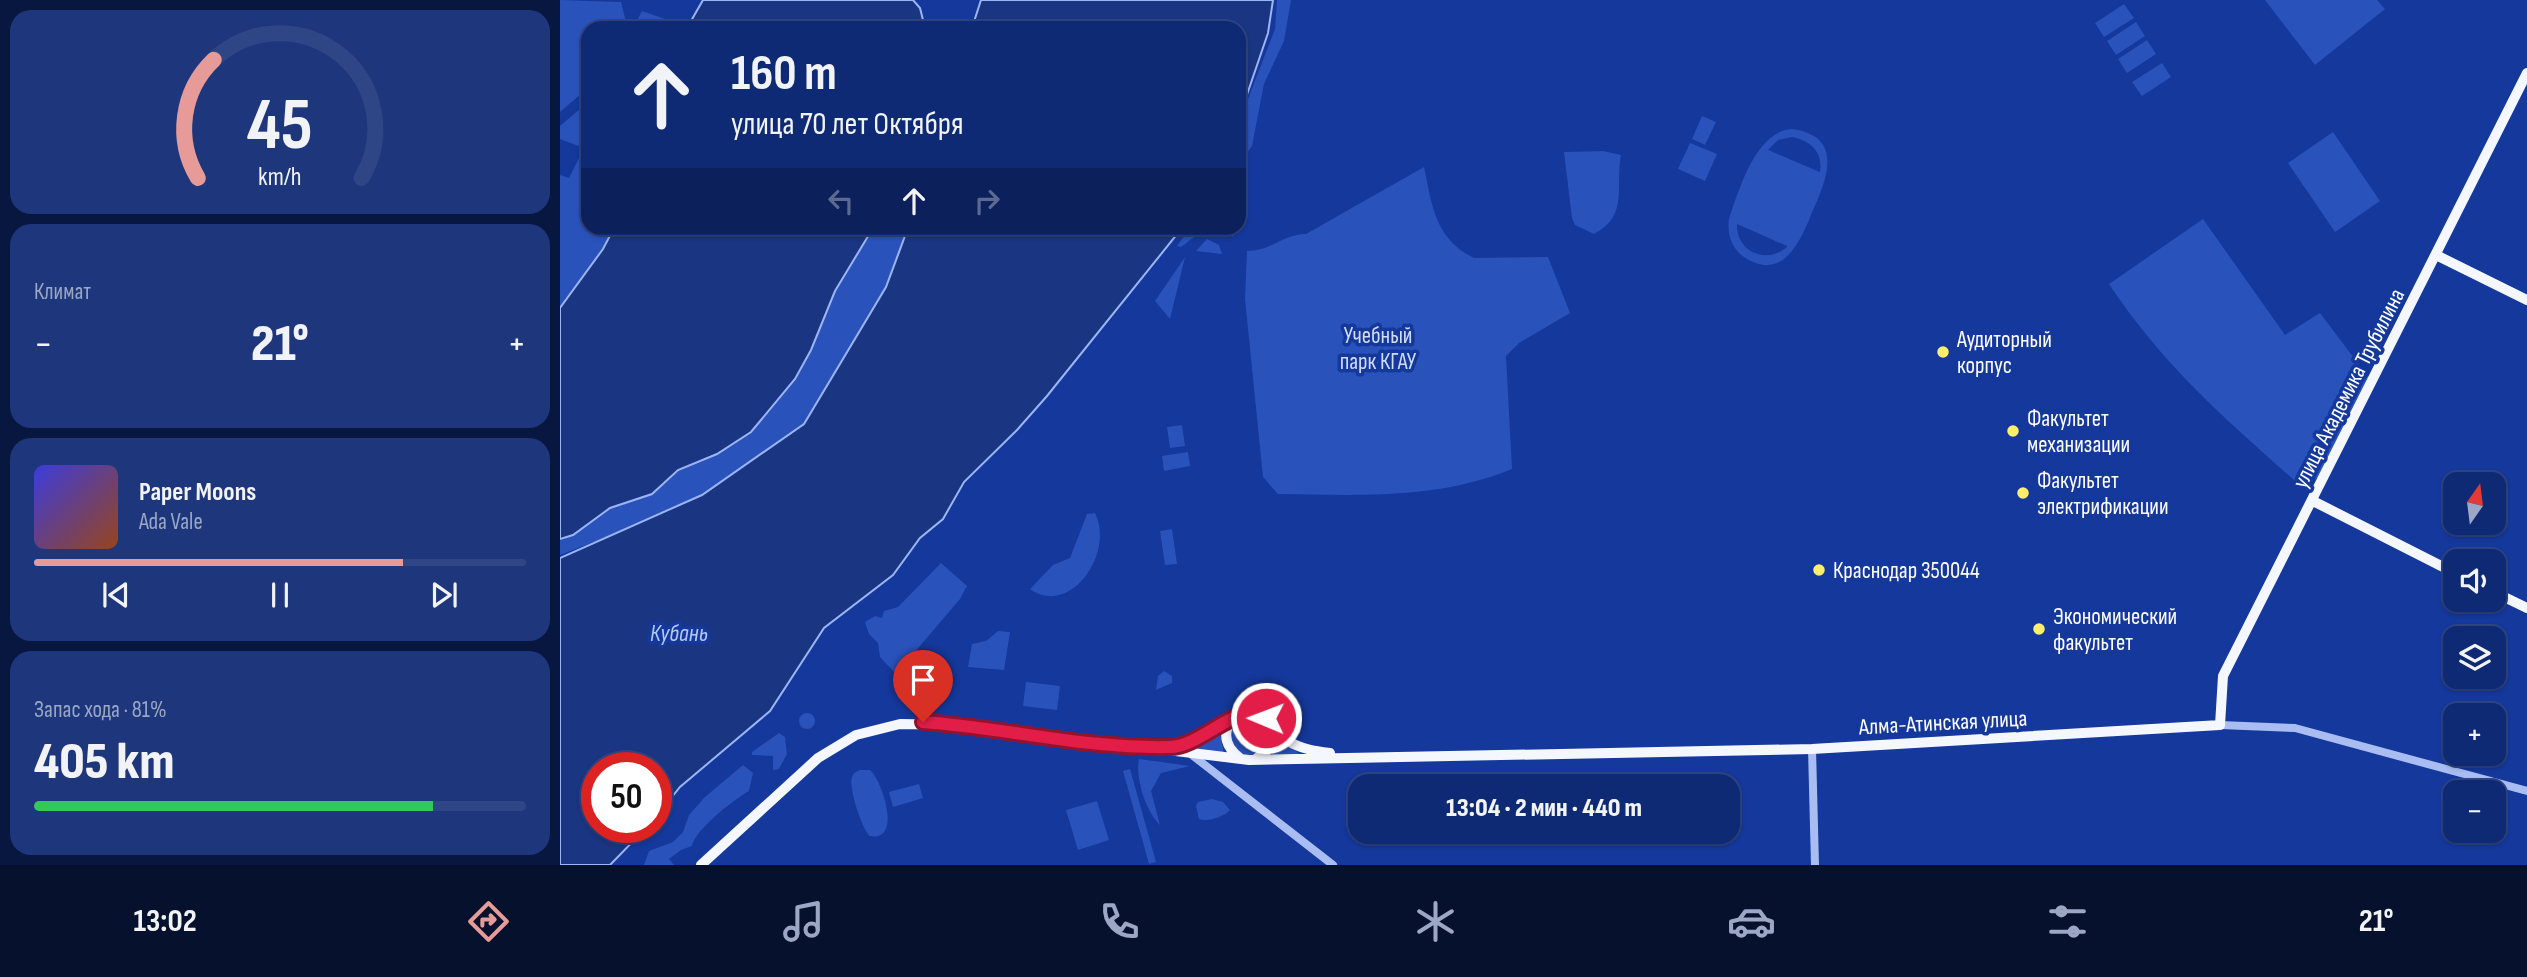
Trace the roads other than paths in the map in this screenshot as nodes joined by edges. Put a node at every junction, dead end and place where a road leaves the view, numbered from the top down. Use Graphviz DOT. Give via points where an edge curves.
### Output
graph roads {
  1 [pos="2527,73"];
  2 [pos="2436,256"];
  3 [pos="2527,300"];
  4 [pos="2313,501"];
  5 [pos="2443,567"];
  6 [pos="2506,598"];
  7 [pos="2527,608"];
  8 [pos="1234,718"];
  9 [pos="1269,720"];
  10 [pos="2220,725"];
  11 [pos="1812,749"];
  12 [pos="1188,751"];
  13 [pos="1353,757"];
  14 [pos="1235,758"];
  15 [pos="1256,759"];
  16 [pos="1221,777"];
  17 [pos="2527,791"];
  18 [pos="701,865"];
  19 [pos="1333,865"];
  20 [pos="1815,865"];
  1 -- 2 [label="main road, улица Академика Трубилина"];
  2 -- 3 [label="main road"];
  2 -- 4 [label="main road, улица Академика Трубилина"];
  4 -- 5 [label="main road"];
  4 -- 10 [label="main road, улица Академика Трубилина" via="2223,676"];
  6 -- 7 [label="main road"];
  8 -- 9 [label="main road" via="1254,712"];
  8 -- 12 [label="main road"];
  8 -- 14 [label="main road" via="1226,739"];
  9 -- 13 [label="main road, Алма-Атинская улица" via="1298,746"];
  9 -- 15 [label="main road" via="1273,744"];
  10 -- 11 [label="main road, Алма-Атинская улица"];
  10 -- 17 [label="street, Алма-Атинская улица" via="2295,728"];
  11 -- 13 [label="main road, Алма-Атинская улица"];
  11 -- 20 [label="street"];
  12 -- 14 [label="main road, Алма-Атинская улица"];
  12 -- 16 [label="street"];
  12 -- 18 [label="main road, Алма-Атинская улица" via="942,724 879,729 856,735 818,758"];
  13 -- 15 [label="main road, Алма-Атинская улица"];
  14 -- 15 [label="main road, Алма-Атинская улица"];
  14 -- 16 [label="street" via="1221,763"];
  16 -- 19 [label="street"];
}
